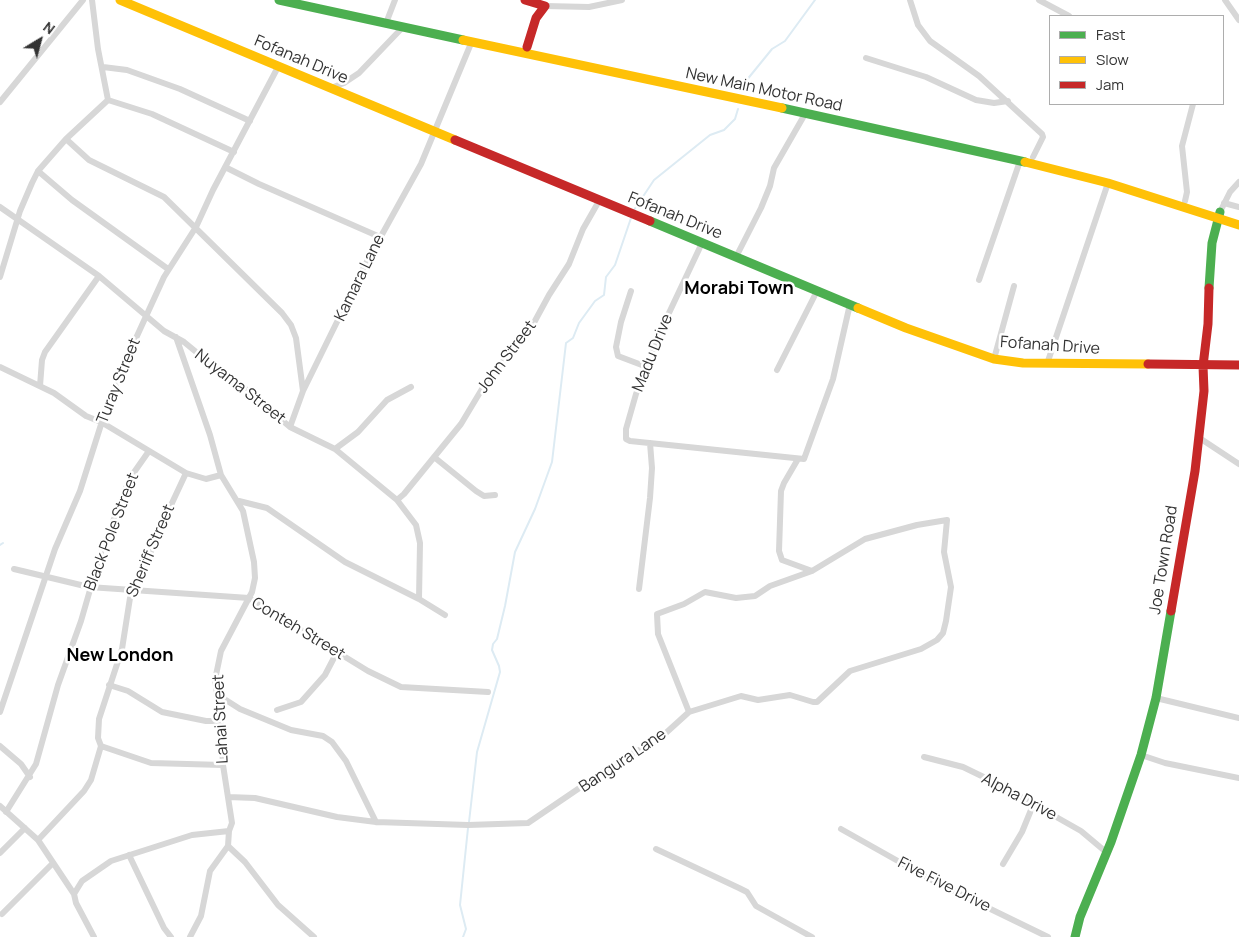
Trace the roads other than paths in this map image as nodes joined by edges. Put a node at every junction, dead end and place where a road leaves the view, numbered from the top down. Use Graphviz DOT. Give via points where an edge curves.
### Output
graph roads {
  1 [pos="83,0"];
  2 [pos="92,0"];
  3 [pos="120,0"];
  4 [pos="279,0"];
  5 [pos="303,0"];
  6 [pos="395,0"];
  7 [pos="525,0"];
  8 [pos="622,0"];
  9 [pos="910,0"];
  10 [pos="1039,0"];
  11 [pos="1225,0"];
  12 [pos="547,3"];
  13 [pos="1066,15"];
  14 [pos="388,18"];
  15 [pos="1239,20"];
  16 [pos="403,26"];
  17 [pos="472,41"];
  18 [pos="527,47"];
  19 [pos="866,58"];
  20 [pos="103,67"];
  21 [pos="278,67"];
  22 [pos="331,88"];
  23 [pos="108,100"];
  24 [pos="1008,101"];
  25 [pos="0,102"];
  26 [pos="1193,105"];
  27 [pos="805,114"];
  28 [pos="250,121"];
  29 [pos="436,132"];
  30 [pos="66,138"];
  31 [pos="234,152"];
  32 [pos="1032,157"];
  33 [pos="1020,160"];
  34 [pos="226,167"];
  35 [pos="38,171"];
  36 [pos="1239,182"];
  37 [pos="1108,183"];
  38 [pos="599,201"];
  39 [pos="1185,201"];
  40 [pos="1224,203"];
  41 [pos="0,207"];
  42 [pos="1239,207"];
  43 [pos="1218,215"];
  44 [pos="1239,219"];
  45 [pos="18,221"];
  46 [pos="1239,225"];
  47 [pos="196,227"];
  48 [pos="380,237"];
  49 [pos="702,243"];
  50 [pos="736,257"];
  51 [pos="168,269"];
  52 [pos="0,276"];
  53 [pos="100,276"];
  54 [pos="979,280"];
  55 [pos="1014,286"];
  56 [pos="631,291"];
  57 [pos="816,291"];
  58 [pos="850,304"];
  59 [pos="146,316"];
  60 [pos="176,338"];
  61 [pos="994,358"];
  62 [pos="1047,364"];
  63 [pos="1239,365"];
  64 [pos="1203,366"];
  65 [pos="0,367"];
  66 [pos="647,367"];
  67 [pos="777,370"];
  68 [pos="40,386"];
  69 [pos="410,387"];
  70 [pos="303,391"];
  71 [pos="101,422"];
  72 [pos="290,427"];
  73 [pos="1198,438"];
  74 [pos="650,443"];
  75 [pos="336,449"];
  76 [pos="150,451"];
  77 [pos="434,457"];
  78 [pos="798,459"];
  79 [pos="1239,464"];
  80 [pos="186,473"];
  81 [pos="220,476"];
  82 [pos="495,495"];
  83 [pos="397,500"];
  84 [pos="239,501"];
  85 [pos="14,569"];
  86 [pos="812,571"];
  87 [pos="46,577"];
  88 [pos="89,587"];
  89 [pos="639,589"];
  90 [pos="136,590"];
  91 [pos="249,598"];
  92 [pos="420,599"];
  93 [pos="445,615"];
  94 [pos="337,652"];
  95 [pos="109,685"];
  96 [pos="488,692"];
  97 [pos="218,695"];
  98 [pos="1156,698"];
  99 [pos="278,710"];
  100 [pos="0,712"];
  101 [pos="689,712"];
  102 [pos="1239,718"];
  103 [pos="221,721"];
  104 [pos="0,746"];
  105 [pos="101,746"];
  106 [pos="1141,755"];
  107 [pos="924,757"];
  108 [pos="223,765"];
  109 [pos="30,777"];
  110 [pos="1239,778"];
  111 [pos="228,797"];
  112 [pos="1031,803"];
  113 [pos="0,806"];
  114 [pos="6,812"];
  115 [pos="376,822"];
  116 [pos="25,828"];
  117 [pos="841,830"];
  118 [pos="229,831"];
  119 [pos="38,840"];
  120 [pos="228,846"];
  121 [pos="656,849"];
  122 [pos="1106,852"];
  123 [pos="0,853"];
  124 [pos="129,855"];
  125 [pos="53,864"];
  126 [pos="1003,864"];
  127 [pos="74,894"];
  128 [pos="2,914"];
  129 [pos="94,937"];
  130 [pos="171,937"];
  131 [pos="190,937"];
  132 [pos="314,937"];
  133 [pos="812,937"];
  134 [pos="1048,937"];
  135 [pos="1075,937"];
  1 -- 25 [label="street"];
  2 -- 20 [label="street"];
  3 -- 21 [label="main road, Fofanah Drive"];
  4 -- 16 [label="main road, New Main Motor Road"];
  5 -- 14 [label="main road, New Main Motor Road"];
  6 -- 14 [label="street"];
  7 -- 12 [label="main road"];
  8 -- 12 [label="street" via="589,7"];
  9 -- 24 [label="street" via="923,33"];
  10 -- 13 [label="street"];
  11 -- 15 [label="street"];
  12 -- 18 [label="main road" via="536,18"];
  14 -- 18 [label="main road, New Main Motor Road"];
  16 -- 17 [label="main road, New Main Motor Road"];
  16 -- 22 [label="street" via="359,73"];
  17 -- 27 [label="main road, New Main Motor Road"];
  17 -- 29 [label="street, Kamara Lane"];
  18 -- 32 [label="main road, New Main Motor Road"];
  19 -- 24 [label="street" via="926,77 976,100"];
  20 -- 23 [label="street"];
  20 -- 28 [label="street" via="126,70 180,89"];
  21 -- 22 [label="main road, Fofanah Drive"];
  21 -- 28 [label="street, Turay Street"];
  22 -- 29 [label="main road, Fofanah Drive"];
  23 -- 30 [label="street"];
  23 -- 31 [label="street" via="152,114"];
  24 -- 32 [label="street" via="1043,136"];
  26 -- 39 [label="street" via="1182,146"];
  27 -- 33 [label="main road, New Main Motor Road"];
  27 -- 50 [label="street" via="774,168 764,201"];
  28 -- 31 [label="street, Turay Street"];
  29 -- 38 [label="main road, Fofanah Drive"];
  29 -- 48 [label="street, Kamara Lane" via="410,187"];
  30 -- 35 [label="street"];
  30 -- 47 [label="street" via="89,160 164,197"];
  31 -- 34 [label="street, Turay Street"];
  32 -- 39 [label="main road, New Main Motor Road"];
  33 -- 37 [label="main road, New Main Motor Road"];
  33 -- 54 [label="street"];
  34 -- 47 [label="street, Turay Street"];
  34 -- 48 [label="street"];
  35 -- 45 [label="street"];
  35 -- 51 [label="street" via="72,200"];
  36 -- 40 [label="street, Joe Town Road"];
  37 -- 43 [label="main road, New Main Motor Road"];
  37 -- 62 [label="street"];
  38 -- 49 [label="main road, Fofanah Drive"];
  38 -- 77 [label="street, John Street" via="569,264 530,330 488,379 462,424"];
  39 -- 43 [label="main road, New Main Motor Road"];
  40 -- 42 [label="street"];
  40 -- 43 [label="street, Joe Town Road"];
  41 -- 45 [label="street, Nuyama Street"];
  43 -- 44 [label="main road, New Main Motor Road"];
  43 -- 46 [label="main road, New Main Motor Road"];
  43 -- 64 [label="main road, Joe Town Road" via="1211,253"];
  45 -- 52 [label="street"];
  45 -- 53 [label="street, Nuyama Street"];
  47 -- 51 [label="street, Turay Street"];
  47 -- 70 [label="street" via="291,325 299,354"];
  48 -- 70 [label="street, Kamara Lane"];
  49 -- 50 [label="main road, Fofanah Drive"];
  49 -- 66 [label="street, Madu Drive"];
  50 -- 57 [label="main road, Fofanah Drive"];
  51 -- 59 [label="street, Turay Street"];
  53 -- 59 [label="street, Nuyama Street"];
  53 -- 68 [label="street" via="43,356"];
  55 -- 61 [label="street"];
  56 -- 66 [label="street" via="616,347 618,356"];
  57 -- 58 [label="main road, Fofanah Drive"];
  57 -- 67 [label="street"];
  58 -- 61 [label="main road, Fofanah Drive"];
  58 -- 78 [label="street" via="832,379 804,459"];
  59 -- 60 [label="street, Nuyama Street"];
  59 -- 71 [label="street, Turay Street"];
  60 -- 72 [label="street, Nuyama Street" via="235,380"];
  60 -- 81 [label="street, Lahai Street" via="210,435"];
  61 -- 62 [label="main road, Fofanah Drive"];
  62 -- 64 [label="main road, Fofanah Drive"];
  63 -- 64 [label="main road, Fofanah Drive"];
  64 -- 73 [label="main road, Joe Town Road" via="1204,391"];
  65 -- 68 [label="street"];
  66 -- 74 [label="street, Madu Drive" via="636,394 626,438"];
  68 -- 71 [label="street"];
  69 -- 75 [label="street" via="386,400 358,432"];
  70 -- 72 [label="street, Kamara Lane"];
  71 -- 76 [label="street"];
  71 -- 87 [label="street, Turay Street" via="80,491 57,542"];
  72 -- 75 [label="street, Nuyama Street"];
  73 -- 79 [label="street"];
  73 -- 98 [label="main road, Joe Town Road"];
  74 -- 78 [label="street"];
  74 -- 89 [label="street" via="651,483"];
  75 -- 83 [label="street, Nuyama Street"];
  76 -- 80 [label="street"];
  76 -- 88 [label="street, Black Pole Street" via="130,478"];
  77 -- 82 [label="street" via="484,496"];
  77 -- 83 [label="street, John Street"];
  78 -- 86 [label="street" via="782,491 779,551 782,560"];
  80 -- 81 [label="street" via="206,479"];
  80 -- 90 [label="street, Sheriff Street"];
  81 -- 84 [label="street, Lahai Street"];
  83 -- 92 [label="street, Nuyama Street" via="416,525 420,543"];
  84 -- 91 [label="street, Lahai Street" via="250,535 254,562 255,578"];
  84 -- 92 [label="street" via="267,508 345,562"];
  85 -- 87 [label="street, Conteh Street"];
  86 -- 101 [label="street" via="774,584 748,598 704,592 657,614 658,634"];
  86 -- 101 [label="street, Bangura Lane" via="871,536 947,520 944,552 950,595 943,633 921,649 850,671 817,702 790,695 758,700 741,696"];
  87 -- 88 [label="street, Conteh Street"];
  87 -- 100 [label="street, Turay Street"];
  88 -- 90 [label="street, Conteh Street"];
  88 -- 109 [label="street, Black Pole Street"];
  90 -- 91 [label="street, Conteh Street"];
  90 -- 95 [label="street, Sheriff Street" via="130,598 122,649"];
  91 -- 94 [label="street, Conteh Street"];
  91 -- 97 [label="street, Lahai Street" via="221,651 215,680"];
  92 -- 93 [label="street"];
  94 -- 96 [label="street, Conteh Street" via="401,687"];
  94 -- 99 [label="street" via="325,675 301,702"];
  95 -- 103 [label="street" via="128,691 162,712"];
  95 -- 105 [label="street, Sheriff Street" via="99,719"];
  97 -- 103 [label="street, Lahai Street"];
  97 -- 115 [label="street" via="240,709 291,730 318,735 332,742 346,761"];
  98 -- 102 [label="street"];
  98 -- 106 [label="main road, Joe Town Road"];
  101 -- 115 [label="street, Bangura Lane" via="658,741 622,758 528,823 468,826"];
  103 -- 108 [label="street, Lahai Street"];
  104 -- 109 [label="street" via="21,764"];
  105 -- 108 [label="street" via="151,763"];
  105 -- 119 [label="street" via="91,780 84,791"];
  106 -- 110 [label="street"];
  106 -- 122 [label="main road, Joe Town Road"];
  107 -- 112 [label="street, Alpha Drive" via="963,768"];
  108 -- 111 [label="street, Lahai Street"];
  109 -- 114 [label="street, Black Pole Street"];
  111 -- 115 [label="street, Bangura Lane" via="255,798 337,817"];
  111 -- 118 [label="street, Lahai Street" via="232,823"];
  112 -- 122 [label="street, Alpha Drive" via="1080,831"];
  112 -- 126 [label="street" via="1022,832"];
  113 -- 114 [label="street"];
  114 -- 116 [label="street"];
  116 -- 119 [label="street"];
  116 -- 123 [label="street"];
  117 -- 134 [label="street, Five Five Drive" via="937,883"];
  118 -- 120 [label="street, Lahai Street"];
  118 -- 124 [label="street" via="192,835"];
  119 -- 125 [label="street"];
  120 -- 131 [label="street" via="210,871 201,916"];
  120 -- 132 [label="street" via="278,905"];
  121 -- 133 [label="street" via="740,888 747,892 756,906"];
  122 -- 135 [label="main road, Joe Town Road"];
  124 -- 127 [label="street" via="110,861 93,872 77,886"];
  124 -- 130 [label="street"];
  125 -- 127 [label="street"];
  125 -- 128 [label="street"];
  127 -- 129 [label="street"];
}
